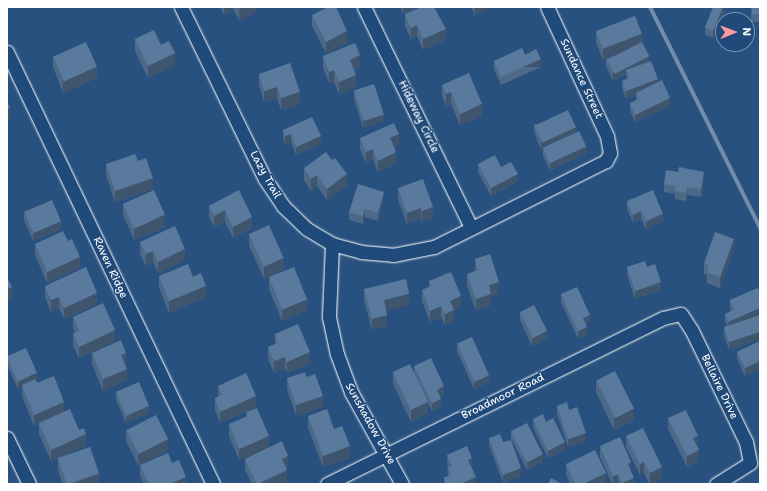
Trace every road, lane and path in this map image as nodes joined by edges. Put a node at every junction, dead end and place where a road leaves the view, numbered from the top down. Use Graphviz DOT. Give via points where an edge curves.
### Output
graph roads {
  1 [pos="181,7"];
  2 [pos="364,7"];
  3 [pos="547,7"];
  4 [pos="7,52"];
  5 [pos="610,153"];
  6 [pos="471,227"];
  7 [pos="332,244"];
  8 [pos="681,314"];
  9 [pos="7,438"];
  10 [pos="387,454"];
  11 [pos="29,484"];
  12 [pos="213,484"];
  13 [pos="327,484"];
  14 [pos="402,484"];
  15 [pos="716,484"];
  1 -- 7 [label="street, Lazy Trail" via="274,194 295,218"];
  2 -- 6 [label="street, Hideway Circle"];
  3 -- 5 [label="street, Sundance Street" via="607,136"];
  4 -- 12 [label="street, Raven Ridge"];
  5 -- 6 [label="street, Lazy Trail" via="600,166"];
  6 -- 7 [label="street, Lazy Trail" via="434,246 403,254 361,252"];
  7 -- 10 [label="street, Sunshadow Drive" via="329,317 336,354 351,392"];
  8 -- 10 [label="street, Broadmoor Road" via="662,318"];
  8 -- 15 [label="street, Bellaire Drive" via="692,330 746,442 750,464"];
  9 -- 11 [label="street"];
  10 -- 13 [label="street, Broadmoor Road"];
  10 -- 14 [label="street, Sunshadow Drive"];
}
